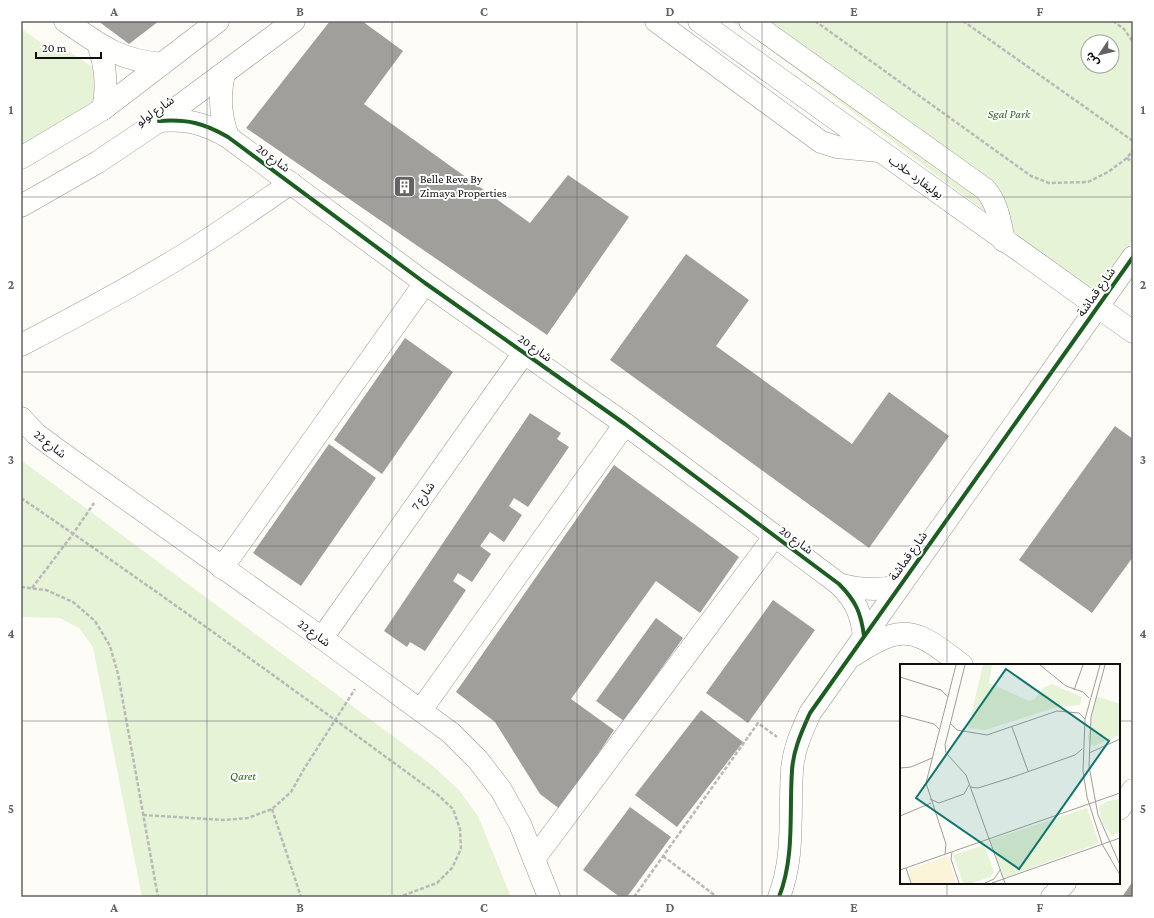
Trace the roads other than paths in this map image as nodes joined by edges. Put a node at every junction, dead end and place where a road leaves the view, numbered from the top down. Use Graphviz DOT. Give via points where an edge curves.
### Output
graph roads {
  1 [pos="65,21"];
  2 [pos="218,21"];
  3 [pos="294,21"];
  4 [pos="656,21"];
  5 [pos="699,21"];
  6 [pos="750,21"];
  7 [pos="98,44"];
  8 [pos="162,64"];
  9 [pos="224,73"];
  10 [pos="103,109"];
  11 [pos="159,121"];
  12 [pos="228,137"];
  13 [pos="879,150"];
  14 [pos="21,158"];
  15 [pos="291,183"];
  16 [pos="21,206"];
  17 [pos="1004,241"];
  18 [pos="1133,257"];
  19 [pos="425,283"];
  20 [pos="1098,307"];
  21 [pos="1133,332"];
  22 [pos="21,345"];
  23 [pos="524,353"];
  24 [pos="21,418"];
  25 [pos="625,424"];
  26 [pos="774,537"];
  27 [pos="222,568"];
  28 [pos="839,584"];
  29 [pos="899,586"];
  30 [pos="864,636"];
  31 [pos="322,638"];
  32 [pos="849,657"];
  33 [pos="961,664"];
  34 [pos="421,710"];
  35 [pos="534,859"];
  36 [pos="1064,884"];
  37 [pos="549,897"];
  38 [pos="779,897"];
  39 [pos="1052,897"];
  1 -- 7 [label="street"];
  2 -- 8 [label="street"];
  3 -- 9 [label="street, شارع لولو"];
  4 -- 13 [label="street" via="821,142 837,147"];
  5 -- 13 [label="street, بوليفارد حلاب"];
  6 -- 17 [label="street" via="985,189 992,196 996,206"];
  7 -- 8 [label="street" via="128,59"];
  7 -- 10 [label="street" via="106,76"];
  8 -- 10 [label="street"];
  9 -- 11 [label="street, شارع لولو"];
  9 -- 12 [label="street" via="220,106"];
  10 -- 14 [label="street"];
  11 -- 12 [label="street, شارع 20" via="195,122"];
  11 -- 16 [label="street, شارع لولو" via="98,162"];
  12 -- 15 [label="street, شارع 20"];
  13 -- 17 [label="street, بوليفارد حلاب"];
  15 -- 19 [label="street, شارع 20"];
  15 -- 22 [label="street" via="134,285"];
  17 -- 20 [label="street, بوليفارد حلاب"];
  18 -- 20 [label="street, شارع قماشة"];
  19 -- 23 [label="street, شارع 20"];
  19 -- 27 [label="street"];
  20 -- 21 [label="street, بوليفارد حلاب"];
  20 -- 29 [label="street, شارع قماشة"];
  23 -- 25 [label="street, شارع 20"];
  23 -- 31 [label="street, شارع 7"];
  24 -- 27 [label="street, شارع 22" via="36,434"];
  25 -- 26 [label="street, شارع 20"];
  25 -- 34 [label="street"];
  26 -- 28 [label="street, شارع 20"];
  26 -- 35 [label="street"];
  27 -- 31 [label="street, شارع 22"];
  28 -- 29 [label="street, شارع 20" via="869,590"];
  28 -- 30 [label="street, شارع 20" via="857,607"];
  29 -- 30 [label="street, شارع قماشة"];
  30 -- 32 [label="street, شارع قماشة"];
  31 -- 34 [label="street, شارع 22"];
  32 -- 33 [label="street" via="901,633 922,637"];
  32 -- 38 [label="street, شارع قماشة" via="810,713 795,751 792,770 790,854"];
  34 -- 35 [label="street, شارع 22" via="452,733 478,760 501,790 520,824"];
  35 -- 37 [label="street, شارع 22"];
  36 -- 39 [label="street"];
}
